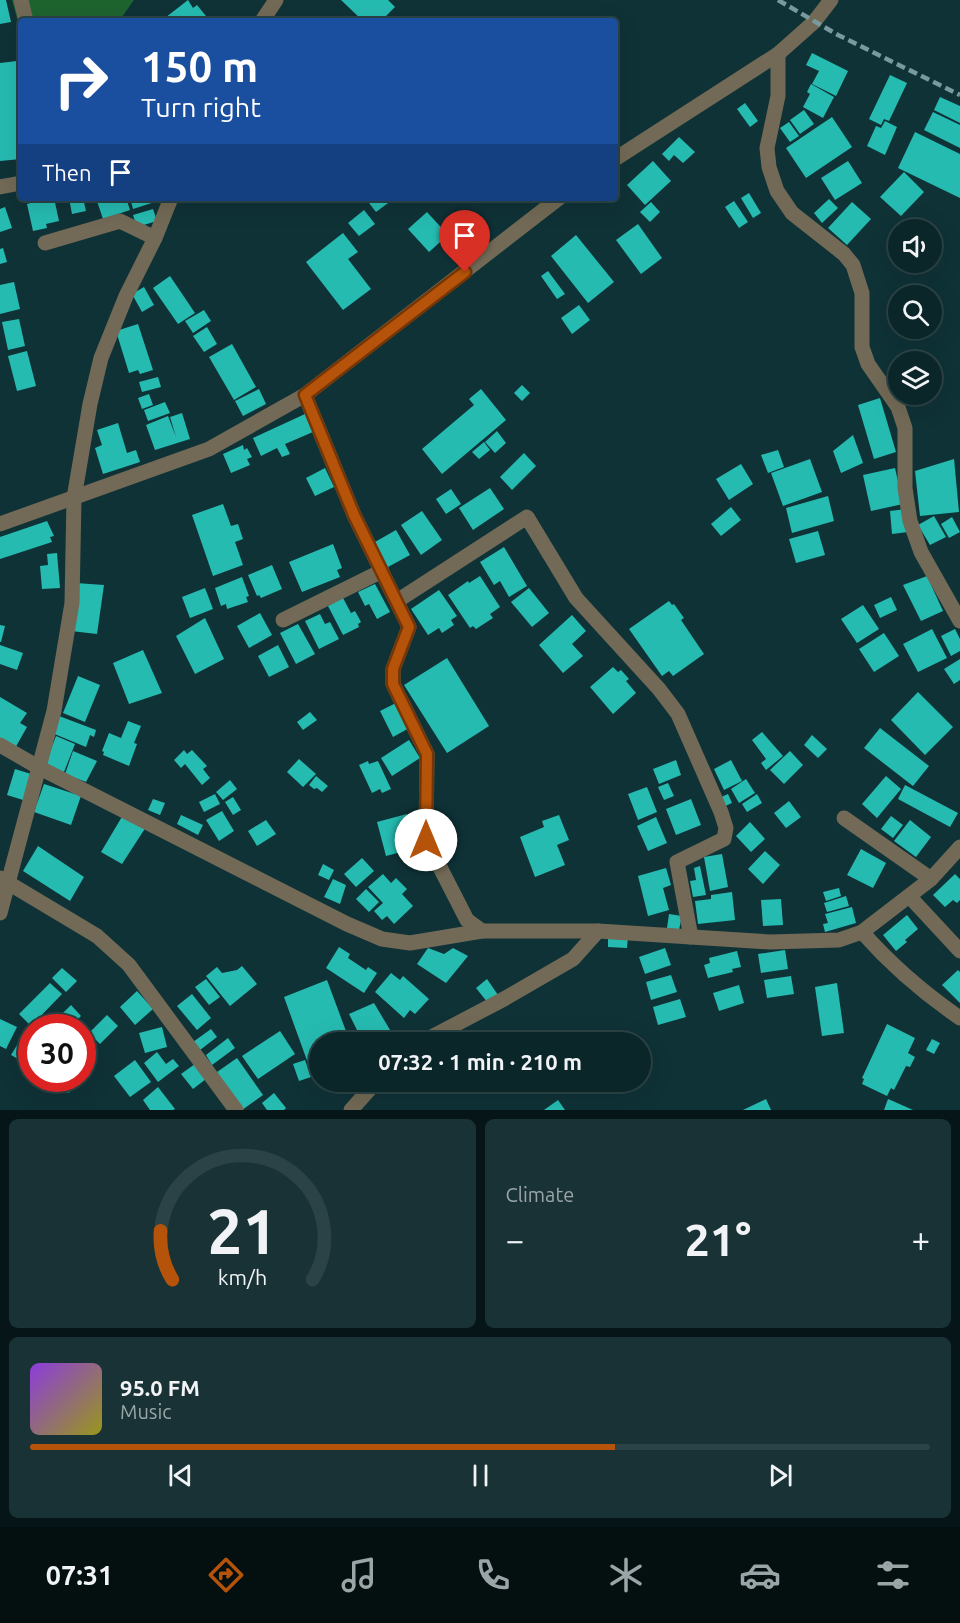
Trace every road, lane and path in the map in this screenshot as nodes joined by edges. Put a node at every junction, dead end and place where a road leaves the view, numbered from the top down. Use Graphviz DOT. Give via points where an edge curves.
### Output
graph roads {
  1 [pos="21,0"];
  2 [pos="276,0"];
  3 [pos="831,0"];
  4 [pos="25,18"];
  5 [pos="264,18"];
  6 [pos="778,54"];
  7 [pos="618,157"];
  8 [pos="18,184"];
  9 [pos="0,187"];
  10 [pos="170,201"];
  11 [pos="554,201"];
  12 [pos="154,237"];
  13 [pos="45,243"];
  14 [pos="305,395"];
  15 [pos="74,498"];
  16 [pos="0,524"];
  17 [pos="382,571"];
  18 [pos="397,601"];
  19 [pos="283,621"];
  20 [pos="960,621"];
  21 [pos="0,745"];
  22 [pos="38,767"];
  23 [pos="844,818"];
  24 [pos="960,847"];
  25 [pos="931,879"];
  26 [pos="4,881"];
  27 [pos="909,896"];
  28 [pos="0,913"];
  29 [pos="482,931"];
  30 [pos="598,931"];
  31 [pos="862,932"];
  32 [pos="691,937"];
  33 [pos="960,951"];
  34 [pos="960,1018"];
  35 [pos="441,1032"];
  36 [pos="367,1092"];
  37 [pos="236,1110"];
  38 [pos="351,1110"];
  1 -- 4 [label="street"];
  2 -- 5 [label="street"];
  3 -- 6 [label="street" via="814,22"];
  6 -- 7 [label="street"];
  6 -- 20 [label="street" via="778,96 767,148 777,191 792,213 844,254 852,265 862,293 862,347 868,364 898,407 905,428 905,488 910,522 921,552"];
  8 -- 9 [label="street"];
  10 -- 12 [label="street"];
  11 -- 14 [label="street"];
  12 -- 13 [label="street" via="120,221"];
  12 -- 15 [label="street" via="102,358"];
  14 -- 15 [label="street" via="209,449"];
  14 -- 17 [label="street" via="354,515"];
  15 -- 16 [label="street"];
  15 -- 22 [label="street" via="72,603 54,711"];
  17 -- 18 [label="street"];
  17 -- 19 [label="street"];
  18 -- 29 [label="street" via="409,627 393,669 393,684 427,754 426,840 467,920"];
  18 -- 32 [label="street" via="527,517 576,598 678,714 721,812 726,828 724,839 677,862"];
  21 -- 22 [label="street"];
  22 -- 26 [label="street"];
  22 -- 29 [label="street" via="382,939 410,943"];
  23 -- 25 [label="street"];
  24 -- 25 [label="street"];
  25 -- 27 [label="street"];
  26 -- 28 [label="street"];
  26 -- 37 [label="street" via="97,936 129,965"];
  27 -- 31 [label="street"];
  27 -- 33 [label="street"];
  29 -- 30 [label="street"];
  30 -- 32 [label="street"];
  30 -- 35 [label="street" via="573,959"];
  31 -- 32 [label="street" via="838,940 782,942"];
  31 -- 34 [label="street" via="922,992"];
  36 -- 38 [label="street"];
}
